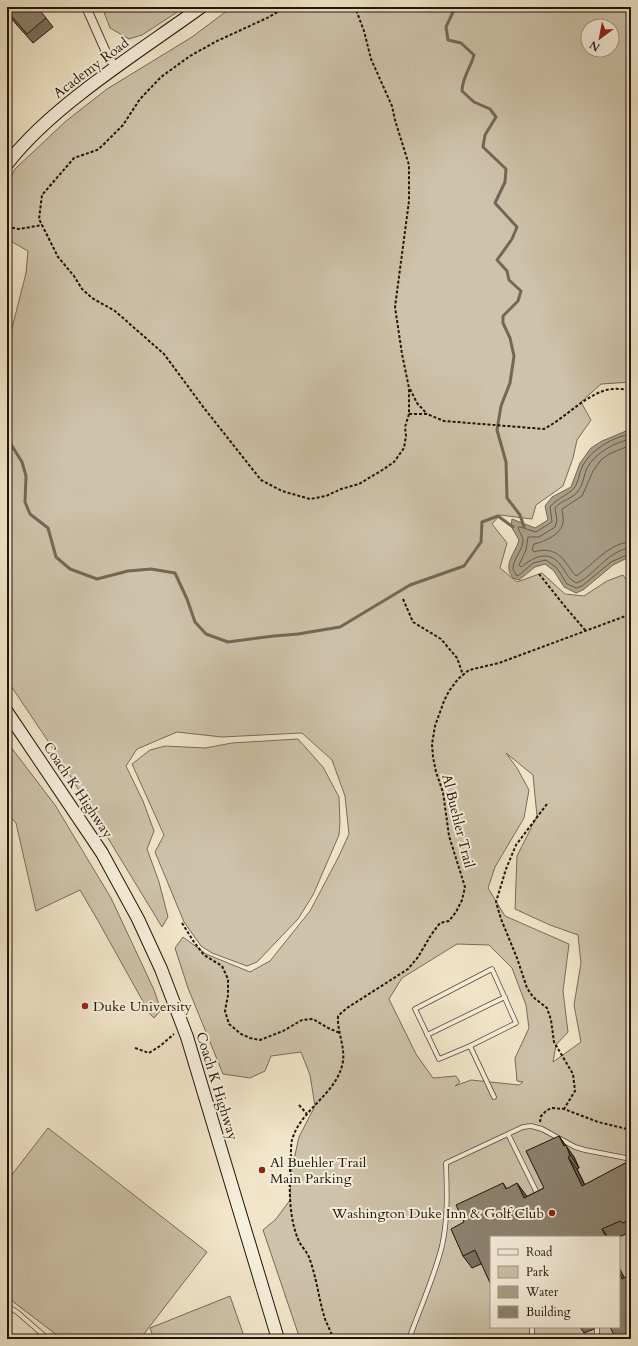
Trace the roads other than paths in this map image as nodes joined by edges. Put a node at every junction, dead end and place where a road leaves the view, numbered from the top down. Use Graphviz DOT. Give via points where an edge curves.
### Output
graph roads {
  1 [pos="86,7"];
  2 [pos="201,7"];
  3 [pos="116,67"];
  4 [pos="7,164"];
  5 [pos="7,712"];
  6 [pos="505,997"];
  7 [pos="427,1035"];
  8 [pos="470,1046"];
  9 [pos="494,1097"];
  10 [pos="508,1134"];
  11 [pos="631,1159"];
  12 [pos="539,1197"];
  13 [pos="7,1306"];
  14 [pos="532,1328"];
  15 [pos="596,1328"];
  16 [pos="48,1339"];
  17 [pos="278,1339"];
  18 [pos="409,1339"];
  19 [pos="532,1339"];
  20 [pos="597,1339"];
  1 -- 3 [label="street" via="106,52"];
  2 -- 3 [label="main road, Academy Road"];
  3 -- 4 [label="main road, Academy Road" via="50,118"];
  5 -- 17 [label="main road, Coach K Highway" via="116,878 155,956 183,1027"];
  6 -- 7 [label="lane"];
  6 -- 7 [label="lane" via="492,969 415,1008"];
  6 -- 8 [label="lane" via="516,1022"];
  7 -- 8 [label="lane" via="439,1059"];
  8 -- 9 [label="lane"];
  10 -- 11 [label="lane" via="531,1126 585,1150"];
  10 -- 12 [label="lane"];
  10 -- 18 [label="lane" via="446,1163 448,1199 442,1246"];
  13 -- 16 [label="lane"];
  14 -- 19 [label="lane"];
  15 -- 20 [label="lane"];
}
